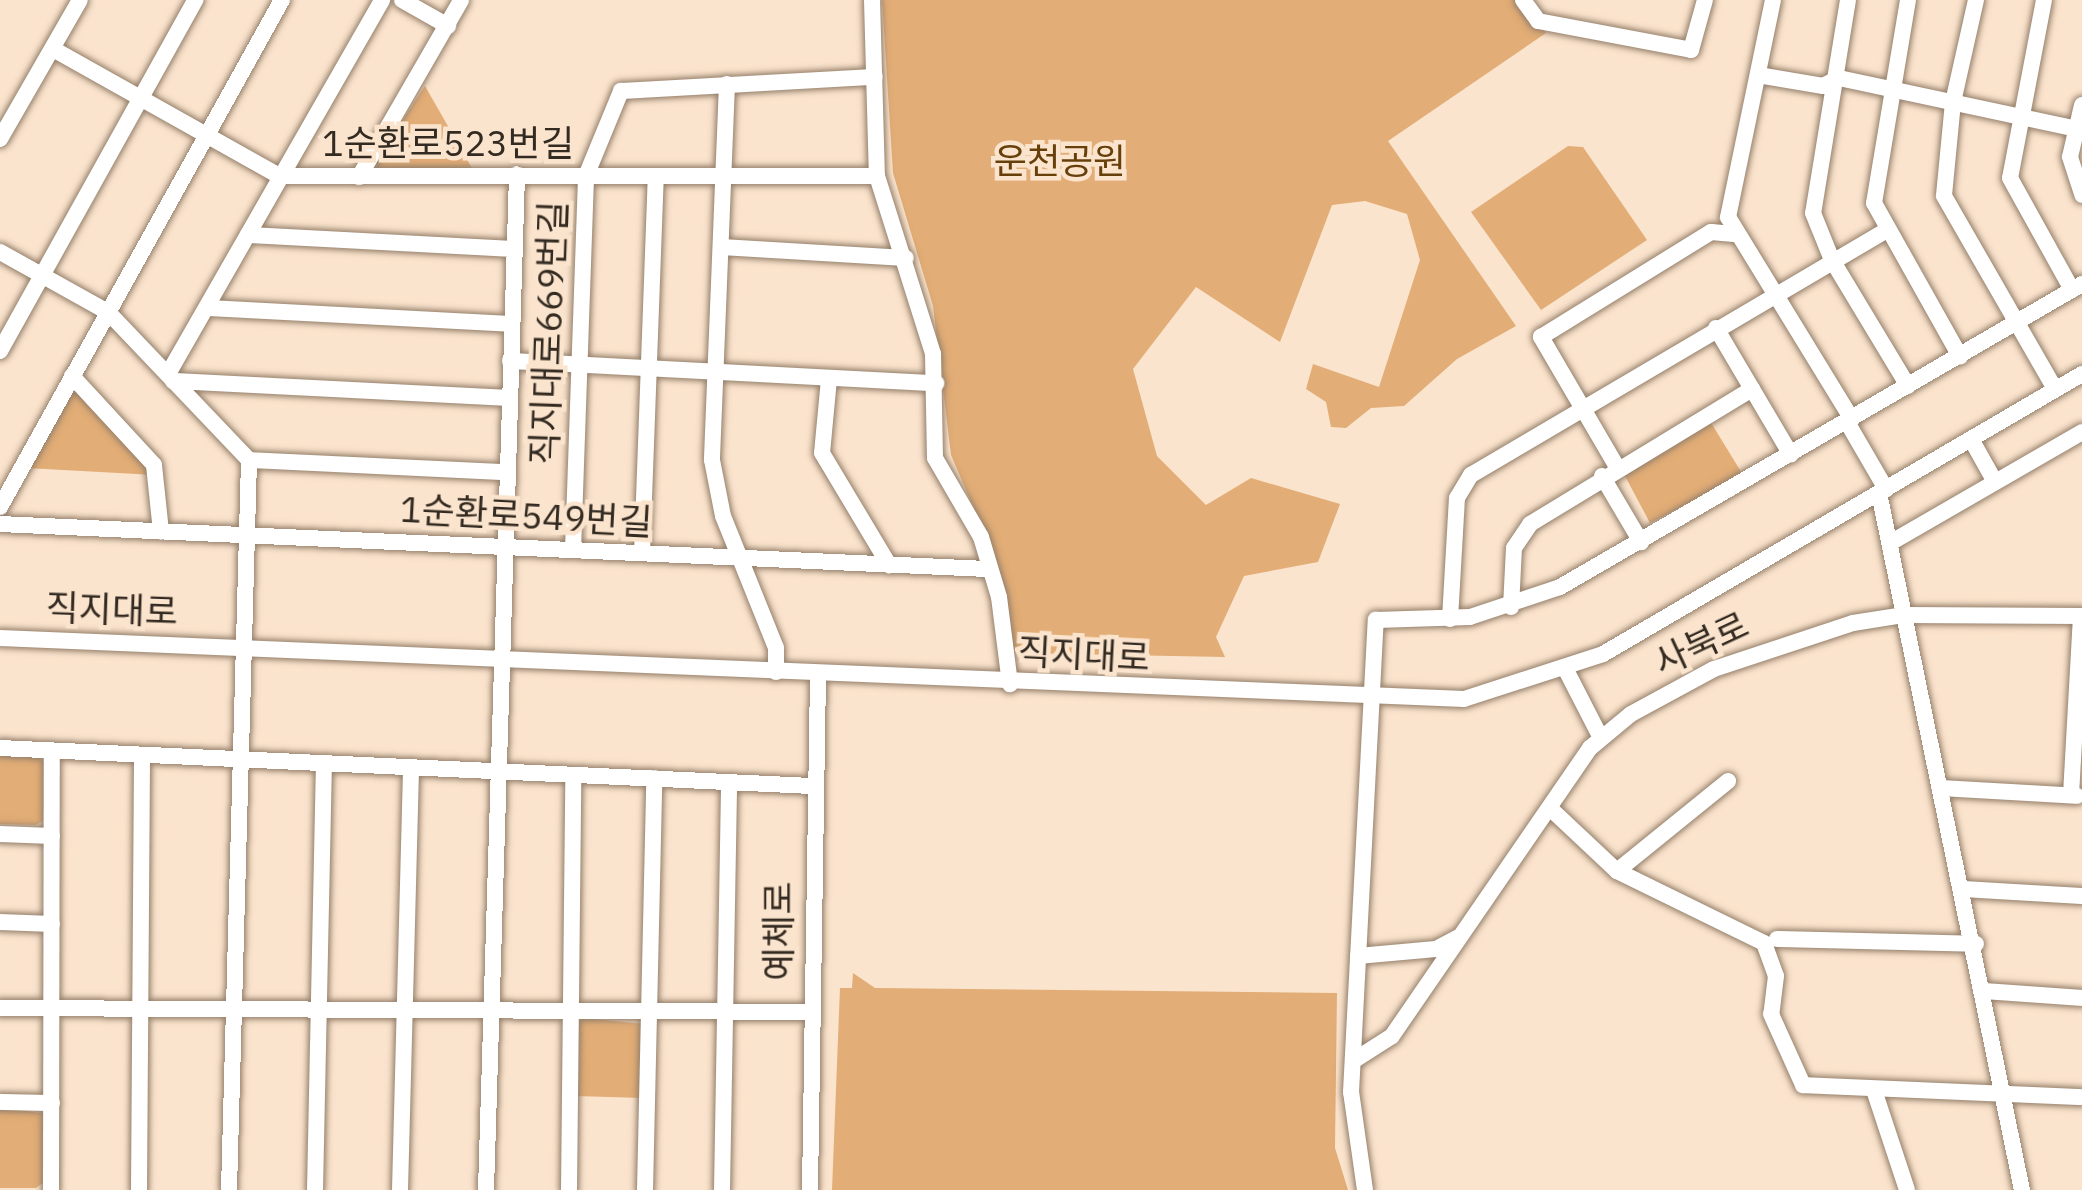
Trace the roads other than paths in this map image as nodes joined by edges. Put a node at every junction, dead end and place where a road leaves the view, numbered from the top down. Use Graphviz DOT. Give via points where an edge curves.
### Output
graph roads {
  1 [pos="80,0"];
  2 [pos="195,0"];
  3 [pos="282,0"];
  4 [pos="382,0"];
  5 [pos="402,0"];
  6 [pos="461,0"];
  7 [pos="872,0"];
  8 [pos="1523,0"];
  9 [pos="1705,0"];
  10 [pos="1773,0"];
  11 [pos="1849,0"];
  12 [pos="1908,0"];
  13 [pos="1976,0"];
  14 [pos="2044,0"];
  15 [pos="448,26"];
  16 [pos="52,49"];
  17 [pos="1758,75"];
  18 [pos="875,77"];
  19 [pos="1832,82"];
  20 [pos="727,84"];
  21 [pos="1889,90"];
  22 [pos="142,99"];
  23 [pos="1953,102"];
  24 [pos="2082,105"];
  25 [pos="2017,114"];
  26 [pos="2079,129"];
  27 [pos="206,136"];
  28 [pos="0,139"];
  29 [pos="517,174"];
  30 [pos="279,176"];
  31 [pos="586,176"];
  32 [pos="877,176"];
  33 [pos="359,177"];
  34 [pos="656,177"];
  35 [pos="725,177"];
  36 [pos="2082,195"];
  37 [pos="1886,231"];
  38 [pos="1734,234"];
  39 [pos="248,235"];
  40 [pos="721,248"];
  41 [pos="514,249"];
  42 [pos="0,252"];
  43 [pos="906,259"];
  44 [pos="1832,260"];
  45 [pos="43,274"];
  46 [pos="2077,287"];
  47 [pos="1776,294"];
  48 [pos="207,308"];
  49 [pos="108,312"];
  50 [pos="2016,323"];
  51 [pos="512,324"];
  52 [pos="1716,328"];
  53 [pos="0,351"];
  54 [pos="1960,356"];
  55 [pos="510,361"];
  56 [pos="581,364"];
  57 [pos="647,368"];
  58 [pos="715,371"];
  59 [pos="2082,375"];
  60 [pos="72,376"];
  61 [pos="170,378"];
  62 [pos="829,380"];
  63 [pos="936,383"];
  64 [pos="1908,386"];
  65 [pos="1752,389"];
  66 [pos="2055,389"];
  67 [pos="507,398"];
  68 [pos="1582,406"];
  69 [pos="1850,420"];
  70 [pos="2082,432"];
  71 [pos="1971,439"];
  72 [pos="1791,455"];
  73 [pos="249,460"];
  74 [pos="504,472"];
  75 [pos="1609,472"];
  76 [pos="1995,482"];
  77 [pos="1883,491"];
  78 [pos="0,507"];
  79 [pos="0,524"];
  80 [pos="161,532"];
  81 [pos="245,536"];
  82 [pos="1641,542"];
  83 [pos="1890,543"];
  84 [pos="501,548"];
  85 [pos="573,550"];
  86 [pos="642,553"];
  87 [pos="740,559"];
  88 [pos="889,565"];
  89 [pos="989,569"];
  90 [pos="1511,607"];
  91 [pos="1904,615"];
  92 [pos="2082,617"];
  93 [pos="1450,619"];
  94 [pos="0,638"];
  95 [pos="242,645"];
  96 [pos="497,656"];
  97 [pos="1566,670"];
  98 [pos="776,672"];
  99 [pos="818,674"];
  100 [pos="1010,683"];
  101 [pos="1372,700"];
  102 [pos="1601,738"];
  103 [pos="0,748"];
  104 [pos="52,753"];
  105 [pos="142,756"];
  106 [pos="237,759"];
  107 [pos="324,764"];
  108 [pos="411,767"];
  109 [pos="494,771"];
  110 [pos="573,775"];
  111 [pos="654,778"];
  112 [pos="1728,781"];
  113 [pos="729,782"];
  114 [pos="813,786"];
  115 [pos="1940,788"];
  116 [pos="2077,796"];
  117 [pos="1553,811"];
  118 [pos="0,834"];
  119 [pos="52,836"];
  120 [pos="1617,871"];
  121 [pos="1964,889"];
  122 [pos="2082,896"];
  123 [pos="0,922"];
  124 [pos="52,924"];
  125 [pos="1458,937"];
  126 [pos="1770,941"];
  127 [pos="1976,944"];
  128 [pos="1358,956"];
  129 [pos="1985,991"];
  130 [pos="2082,998"];
  131 [pos="0,1008"];
  132 [pos="54,1009"];
  133 [pos="138,1009"];
  134 [pos="234,1009"];
  135 [pos="407,1009"];
  136 [pos="321,1010"];
  137 [pos="491,1011"];
  138 [pos="571,1011"];
  139 [pos="652,1011"];
  140 [pos="728,1011"];
  141 [pos="811,1012"];
  142 [pos="1353,1061"];
  143 [pos="1874,1090"];
  144 [pos="2005,1091"];
  145 [pos="2082,1096"];
  146 [pos="0,1102"];
  147 [pos="52,1103"];
  148 [pos="51,1190"];
  149 [pos="139,1190"];
  150 [pos="229,1190"];
  151 [pos="315,1190"];
  152 [pos="400,1190"];
  153 [pos="486,1190"];
  154 [pos="569,1190"];
  155 [pos="645,1190"];
  156 [pos="722,1190"];
  157 [pos="810,1190"];
  158 [pos="1365,1190"];
  159 [pos="1906,1190"];
  160 [pos="2022,1190"];
  1 -- 16 [label="street"];
  2 -- 22 [label="street"];
  3 -- 27 [label="street"];
  4 -- 30 [label="street"];
  5 -- 15 [label="street"];
  6 -- 15 [label="street"];
  7 -- 18 [label="street"];
  8 -- 9 [label="street" via="1538,21 1691,50"];
  10 -- 17 [label="street"];
  11 -- 19 [label="street"];
  12 -- 21 [label="street"];
  13 -- 23 [label="street"];
  14 -- 25 [label="street"];
  15 -- 33 [label="street"];
  16 -- 22 [label="street, 1순환로523번길"];
  16 -- 28 [label="street"];
  17 -- 19 [label="street"];
  17 -- 38 [label="street" via="1731,197"];
  18 -- 20 [label="street, 직지대로669번길"];
  18 -- 32 [label="street"];
  19 -- 21 [label="street"];
  19 -- 44 [label="street" via="1811,201"];
  20 -- 31 [label="street, 직지대로669번길" via="621,91"];
  20 -- 35 [label="street"];
  21 -- 23 [label="street"];
  21 -- 37 [label="street" via="1874,193"];
  22 -- 27 [label="street, 1순환로523번길"];
  22 -- 45 [label="street"];
  23 -- 25 [label="street"];
  23 -- 50 [label="street" via="1944,196"];
  24 -- 26 [label="street"];
  25 -- 26 [label="street"];
  25 -- 46 [label="street" via="2012,186"];
  26 -- 36 [label="street" via="2070,171"];
  27 -- 30 [label="street, 1순환로523번길"];
  27 -- 49 [label="street"];
  29 -- 31 [label="street, 1순환로523번길"];
  29 -- 33 [label="street, 1순환로523번길"];
  29 -- 41 [label="street"];
  30 -- 33 [label="street, 1순환로523번길"];
  30 -- 39 [label="street"];
  31 -- 34 [label="street, 1순환로523번길"];
  31 -- 56 [label="street, 직지대로669번길"];
  32 -- 35 [label="street, 1순환로523번길"];
  32 -- 43 [label="street"];
  34 -- 35 [label="street, 1순환로523번길"];
  34 -- 57 [label="street"];
  35 -- 40 [label="street"];
  37 -- 44 [label="street"];
  37 -- 54 [label="street"];
  38 -- 47 [label="street"];
  38 -- 68 [label="street" via="1711,232 1541,337"];
  39 -- 41 [label="street"];
  39 -- 48 [label="street"];
  40 -- 43 [label="street"];
  40 -- 58 [label="street"];
  41 -- 51 [label="street"];
  42 -- 45 [label="street"];
  43 -- 63 [label="street"];
  44 -- 47 [label="street"];
  44 -- 64 [label="street"];
  45 -- 49 [label="street"];
  45 -- 53 [label="street"];
  46 -- 50 [label="street"];
  47 -- 52 [label="street"];
  47 -- 69 [label="street"];
  48 -- 51 [label="street"];
  48 -- 61 [label="street"];
  49 -- 60 [label="street"];
  49 -- 61 [label="street"];
  50 -- 54 [label="street"];
  50 -- 66 [label="street"];
  51 -- 55 [label="street"];
  52 -- 65 [label="street"];
  52 -- 68 [label="street"];
  54 -- 64 [label="street"];
  55 -- 56 [label="street"];
  55 -- 67 [label="street"];
  56 -- 57 [label="street"];
  56 -- 85 [label="street, 직지대로669번길"];
  57 -- 58 [label="street"];
  57 -- 86 [label="street"];
  58 -- 62 [label="street"];
  58 -- 87 [label="street" via="712,460"];
  59 -- 66 [label="street, 직지대로"];
  60 -- 78 [label="street"];
  60 -- 80 [label="street" via="161,478"];
  61 -- 67 [label="street"];
  61 -- 73 [label="street"];
  62 -- 63 [label="street"];
  62 -- 88 [label="street" via="822,453"];
  63 -- 89 [label="street" via="935,458 981,537"];
  64 -- 69 [label="street"];
  65 -- 72 [label="street"];
  65 -- 75 [label="street"];
  66 -- 71 [label="street, 직지대로"];
  67 -- 74 [label="street"];
  68 -- 75 [label="street"];
  68 -- 93 [label="street" via="1462,485"];
  69 -- 72 [label="street"];
  69 -- 77 [label="street"];
  70 -- 76 [label="street"];
  71 -- 76 [label="street"];
  71 -- 77 [label="street, 직지대로"];
  72 -- 82 [label="street"];
  73 -- 74 [label="street"];
  73 -- 81 [label="street"];
  74 -- 84 [label="street"];
  75 -- 82 [label="street"];
  75 -- 90 [label="street" via="1521,535"];
  76 -- 83 [label="street"];
  77 -- 83 [label="street"];
  77 -- 97 [label="street, 직지대로"];
  79 -- 80 [label="street, 1순환로549번길"];
  80 -- 81 [label="street, 1순환로549번길"];
  81 -- 84 [label="street, 1순환로549번길"];
  81 -- 95 [label="street"];
  82 -- 90 [label="street"];
  83 -- 91 [label="street"];
  84 -- 85 [label="street, 1순환로549번길"];
  84 -- 96 [label="street"];
  85 -- 86 [label="street, 1순환로549번길"];
  86 -- 87 [label="street, 1순환로549번길"];
  87 -- 88 [label="street, 1순환로549번길"];
  87 -- 98 [label="street" via="776,648"];
  88 -- 89 [label="street, 1순환로549번길"];
  89 -- 100 [label="street"];
  90 -- 93 [label="street"];
  91 -- 92 [label="street, 사북로"];
  91 -- 102 [label="street, 사북로" via="1810,633 1714,669"];
  91 -- 115 [label="street"];
  92 -- 116 [label="street"];
  93 -- 101 [label="street" via="1376,620"];
  94 -- 95 [label="street, 직지대로"];
  95 -- 96 [label="street, 직지대로"];
  95 -- 106 [label="street"];
  96 -- 98 [label="street, 직지대로"];
  96 -- 109 [label="street"];
  97 -- 101 [label="street, 직지대로" via="1464,699"];
  97 -- 102 [label="street"];
  98 -- 99 [label="street, 직지대로"];
  99 -- 100 [label="street, 직지대로"];
  99 -- 114 [label="street, 예체로"];
  100 -- 101 [label="street, 직지대로"];
  101 -- 128 [label="street"];
  102 -- 117 [label="street, 사북로"];
  103 -- 104 [label="street"];
  104 -- 105 [label="street"];
  104 -- 119 [label="street"];
  105 -- 106 [label="street"];
  105 -- 133 [label="street"];
  106 -- 107 [label="street"];
  106 -- 134 [label="street"];
  107 -- 108 [label="street"];
  107 -- 136 [label="street"];
  108 -- 109 [label="street"];
  108 -- 135 [label="street"];
  109 -- 110 [label="street"];
  109 -- 137 [label="street"];
  110 -- 111 [label="street"];
  110 -- 138 [label="street"];
  111 -- 113 [label="street"];
  111 -- 139 [label="street"];
  112 -- 120 [label="street"];
  113 -- 114 [label="street"];
  113 -- 140 [label="street"];
  114 -- 141 [label="street, 예체로"];
  115 -- 116 [label="street"];
  115 -- 121 [label="street"];
  117 -- 120 [label="street"];
  117 -- 125 [label="street, 사북로"];
  118 -- 119 [label="street"];
  119 -- 124 [label="street"];
  120 -- 126 [label="street"];
  121 -- 122 [label="street"];
  121 -- 127 [label="street"];
  123 -- 124 [label="street"];
  124 -- 132 [label="street"];
  125 -- 128 [label="street" via="1436,949"];
  125 -- 142 [label="street, 사북로" via="1392,1036"];
  126 -- 127 [label="street"];
  126 -- 143 [label="street" via="1771,1014 1796,1079 1813,1088"];
  127 -- 129 [label="street"];
  128 -- 142 [label="street"];
  129 -- 130 [label="street"];
  129 -- 144 [label="street"];
  131 -- 132 [label="street"];
  132 -- 133 [label="street"];
  132 -- 147 [label="street"];
  133 -- 134 [label="street"];
  133 -- 149 [label="street"];
  134 -- 136 [label="street"];
  134 -- 150 [label="street"];
  135 -- 136 [label="street"];
  135 -- 137 [label="street"];
  135 -- 152 [label="street"];
  136 -- 151 [label="street"];
  137 -- 138 [label="street"];
  137 -- 153 [label="street"];
  138 -- 139 [label="street"];
  138 -- 154 [label="street"];
  139 -- 140 [label="street"];
  139 -- 155 [label="street"];
  140 -- 141 [label="street"];
  140 -- 156 [label="street"];
  141 -- 157 [label="street, 예체로"];
  142 -- 158 [label="street"];
  143 -- 144 [label="street"];
  143 -- 159 [label="street"];
  144 -- 145 [label="street"];
  144 -- 160 [label="street"];
  146 -- 147 [label="street"];
  147 -- 148 [label="street"];
}
